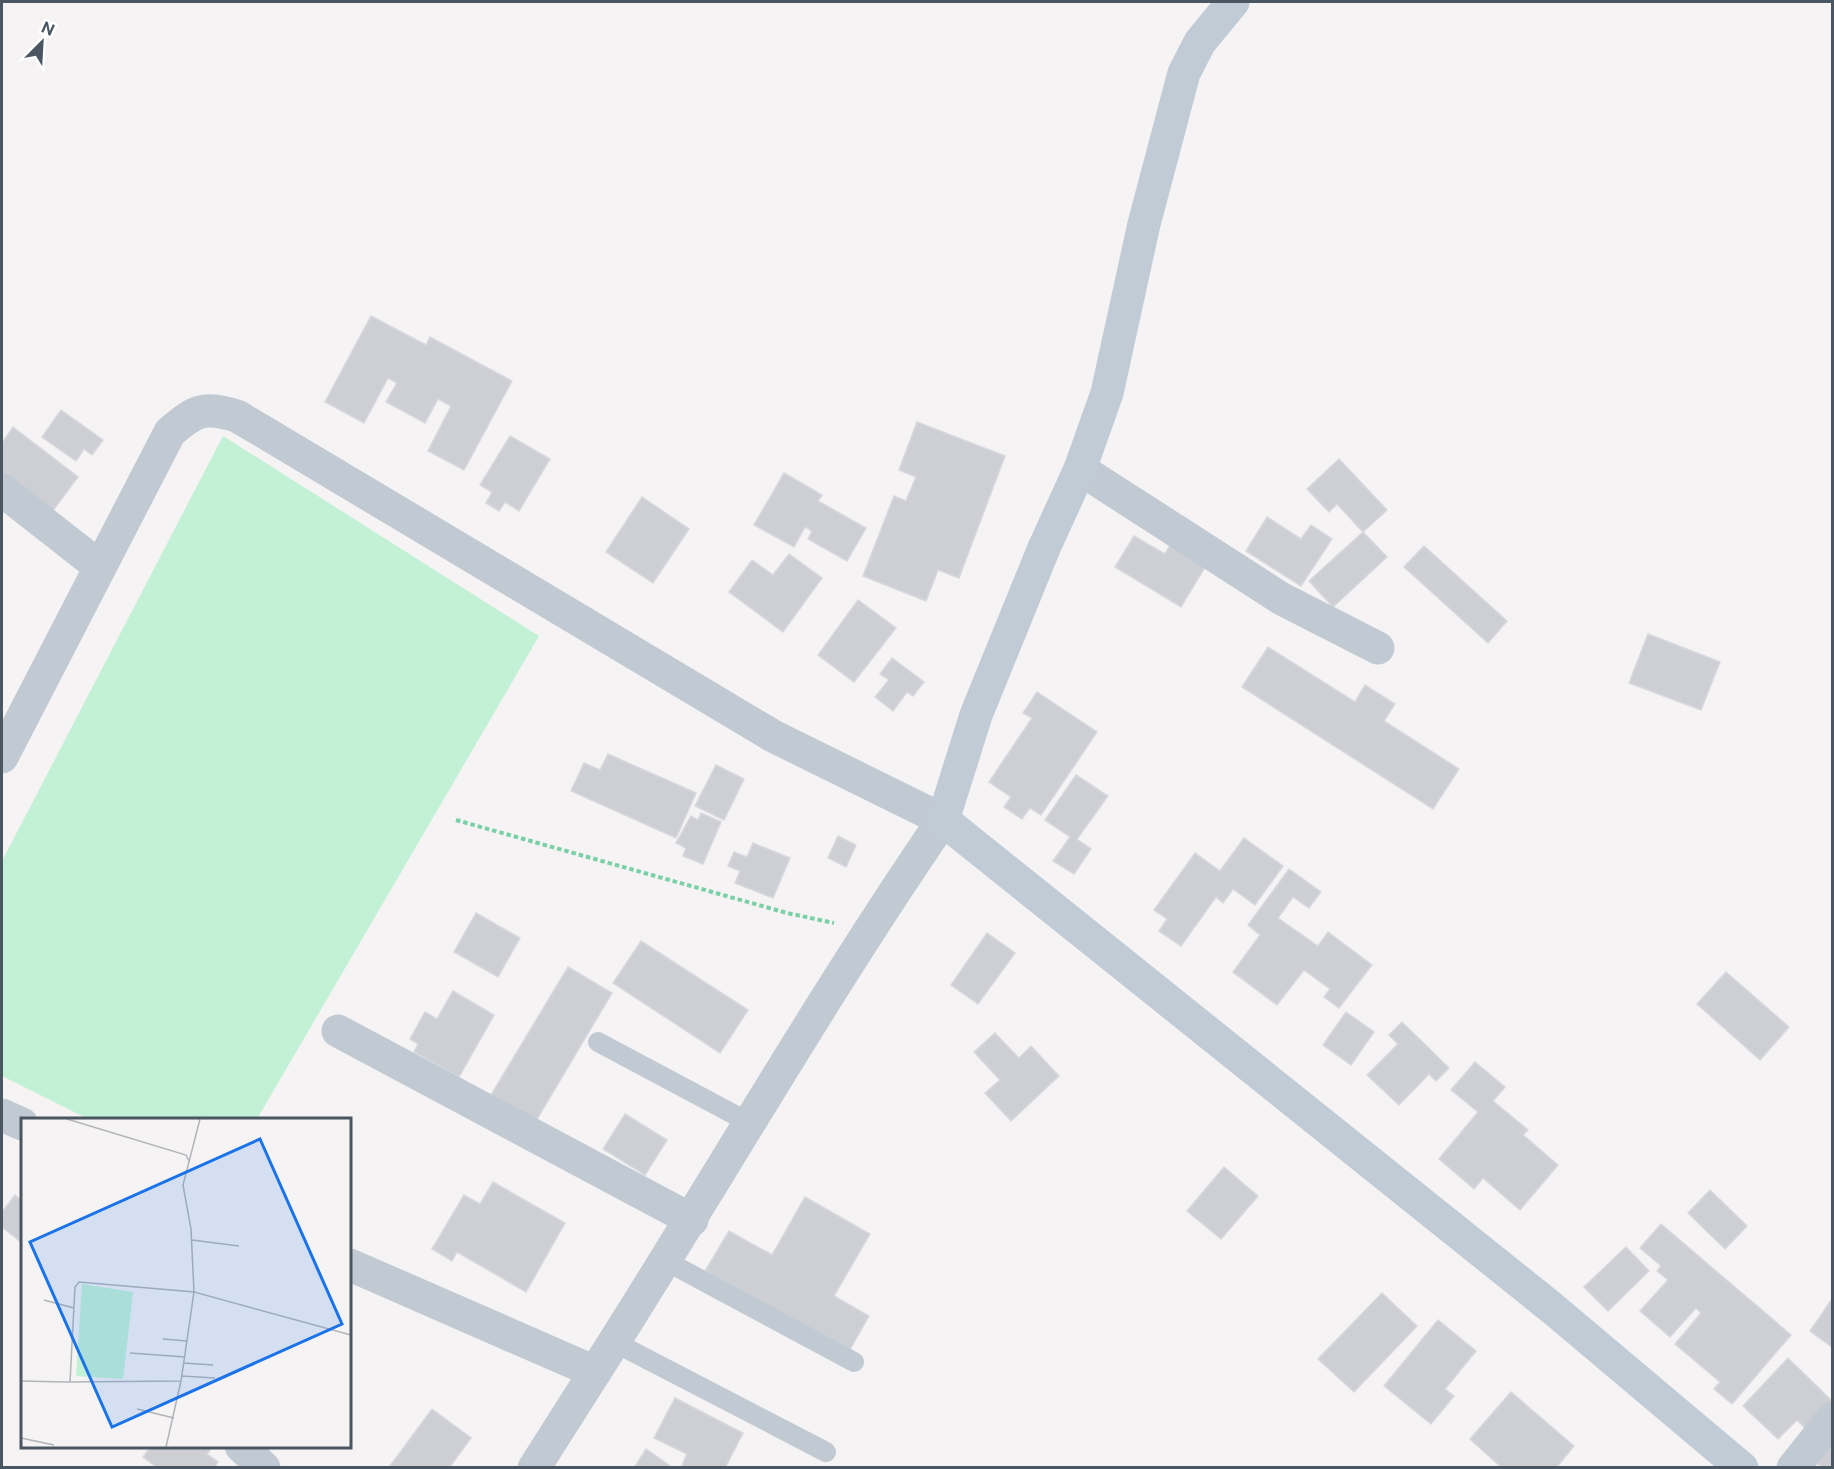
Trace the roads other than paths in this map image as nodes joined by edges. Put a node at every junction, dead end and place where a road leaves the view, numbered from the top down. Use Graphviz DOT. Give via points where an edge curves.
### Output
graph roads {
  1 [pos="1233,2"];
  2 [pos="1080,469"];
  3 [pos="2,490"];
  4 [pos="100,567"];
  5 [pos="1378,648"];
  6 [pos="2,758"];
  7 [pos="943,820"];
  8 [pos="338,1031"];
  9 [pos="598,1042"];
  10 [pos="2,1115"];
  11 [pos="750,1123"];
  12 [pos="21,1124"];
  13 [pos="692,1220"];
  14 [pos="666,1261"];
  15 [pos="351,1265"];
  16 [pos="614,1342"];
  17 [pos="854,1362"];
  18 [pos="595,1372"];
  19 [pos="1833,1419"];
  20 [pos="243,1448"];
  21 [pos="826,1452"];
  22 [pos="264,1467"];
  23 [pos="534,1467"];
  24 [pos="1742,1467"];
  25 [pos="1793,1467"];
  1 -- 2 [label="street" via="1200,42 1184,73 1144,224 1107,393"];
  2 -- 5 [label="street" via="1282,599"];
  2 -- 7 [label="street" via="976,715"];
  3 -- 4 [label="street"];
  4 -- 6 [label="street"];
  4 -- 7 [label="street" via="170,432 190,415 210,408 237,416 773,736"];
  7 -- 11 [label="street" via="867,930"];
  7 -- 24 [label="street" via="1413,1196"];
  8 -- 13 [label="street"];
  9 -- 11 [label="lane"];
  10 -- 12 [label="street"];
  11 -- 13 [label="street"];
  13 -- 14 [label="street"];
  14 -- 16 [label="street"];
  14 -- 17 [label="lane"];
  15 -- 18 [label="street"];
  16 -- 18 [label="street"];
  16 -- 21 [label="lane"];
  18 -- 23 [label="street"];
  19 -- 25 [label="street"];
  20 -- 22 [label="street"];
}
